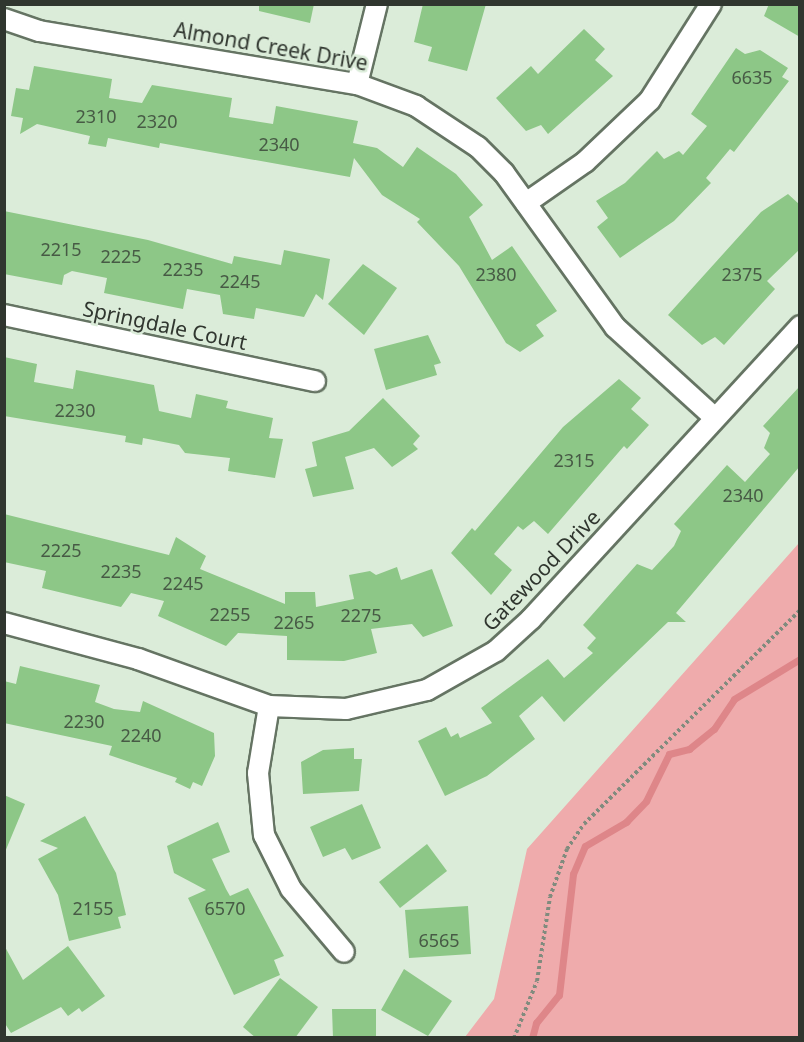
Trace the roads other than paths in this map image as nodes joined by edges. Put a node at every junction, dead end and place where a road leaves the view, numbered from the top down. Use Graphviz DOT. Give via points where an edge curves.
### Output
graph roads {
  1 [pos="377,4"];
  2 [pos="711,4"];
  3 [pos="4,19"];
  4 [pos="357,84"];
  5 [pos="526,202"];
  6 [pos="4,315"];
  7 [pos="800,326"];
  8 [pos="315,381"];
  9 [pos="715,418"];
  10 [pos="4,623"];
  11 [pos="269,706"];
  12 [pos="344,952"];
  1 -- 4 [label="street"];
  2 -- 5 [label="street" via="650,100 585,162"];
  3 -- 4 [label="street, Almond Creek Drive" via="39,31"];
  4 -- 5 [label="street, Almond Creek Drive" via="447,124 478,147"];
  5 -- 9 [label="street, Almond Creek Drive" via="615,327"];
  6 -- 8 [label="street, Springdale Court"];
  7 -- 9 [label="street, Gatewood Drive"];
  9 -- 11 [label="street, Gatewood Drive" via="531,619 463,673 387,703 346,710"];
  10 -- 11 [label="street, Gatewood Drive" via="138,659"];
  11 -- 12 [label="street" via="258,773 264,835 291,889"];
}
